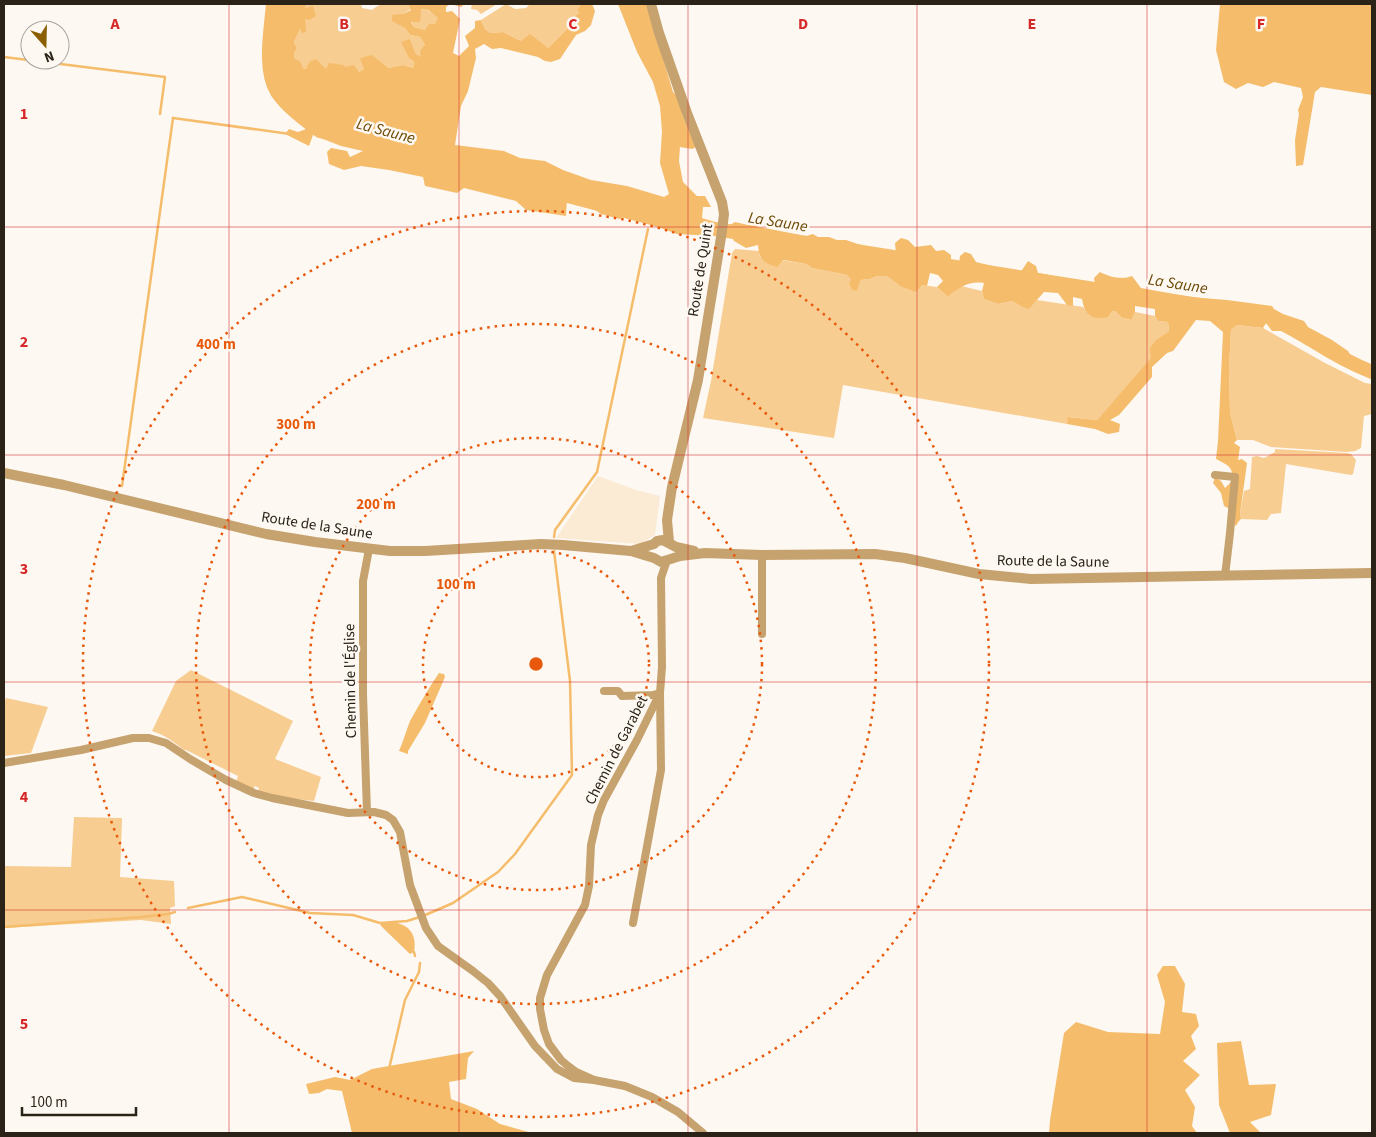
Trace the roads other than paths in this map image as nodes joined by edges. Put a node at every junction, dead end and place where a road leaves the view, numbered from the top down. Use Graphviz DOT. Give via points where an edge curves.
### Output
graph roads {
  1 [pos="651,4"];
  2 [pos="4,473"];
  3 [pos="1215,476"];
  4 [pos="667,520"];
  5 [pos="655,542"];
  6 [pos="670,543"];
  7 [pos="369,549"];
  8 [pos="631,551"];
  9 [pos="705,553"];
  10 [pos="762,555"];
  11 [pos="655,559"];
  12 [pos="669,560"];
  13 [pos="1372,573"];
  14 [pos="1225,576"];
  15 [pos="661,578"];
  16 [pos="762,634"];
  17 [pos="604,691"];
  18 [pos="660,693"];
  19 [pos="4,763"];
  20 [pos="367,812"];
  21 [pos="633,923"];
  22 [pos="594,1080"];
  23 [pos="703,1133"];
  1 -- 4 [label="street, Route de Quint" via="687,113 718,190 724,220 698,380"];
  2 -- 7 [label="street, Route de la Saune" via="266,534"];
  3 -- 14 [label="street" via="1235,477"];
  4 -- 5 [label="street, Route de Quint"];
  4 -- 6 [label="street, Route de Quint"];
  5 -- 6 [label="street" via="663,540"];
  5 -- 8 [label="street, Route de la Saune"];
  5 -- 11 [label="street" via="651,551"];
  6 -- 9 [label="street, Route de la Saune"];
  6 -- 12 [label="street" via="673,553"];
  7 -- 8 [label="street, Route de la Saune" via="425,551 541,544"];
  7 -- 20 [label="street, Chemin de l'Église" via="363,581"];
  8 -- 11 [label="street, Route de la Saune"];
  9 -- 10 [label="street, Route de la Saune"];
  9 -- 12 [label="street, Route de la Saune"];
  10 -- 14 [label="street, Route de la Saune" via="882,555 1015,578"];
  10 -- 16 [label="street"];
  11 -- 12 [label="street" via="661,562"];
  11 -- 15 [label="street, Chemin de Garabet"];
  12 -- 15 [label="street, Chemin de Garabet"];
  13 -- 14 [label="street, Route de la Saune"];
  15 -- 18 [label="street, Chemin de Garabet"];
  17 -- 18 [label="street" via="618,690 622,696 654,696"];
  18 -- 21 [label="street, Chemin de Garabet" via="660,770"];
  18 -- 22 [label="street, Chemin de Garabet" via="604,800 594,828 589,886 584,904 547,975 540,998 549,1044 568,1066"];
  19 -- 20 [label="street" via="133,738 149,738 166,743 226,780 254,793 348,813"];
  20 -- 22 [label="street" via="386,815 400,832 407,874 419,910 438,946 488,983 535,1046 557,1069 574,1078"];
  22 -- 23 [label="street, Chemin de Garabet" via="626,1086 652,1097 678,1112"];
}
